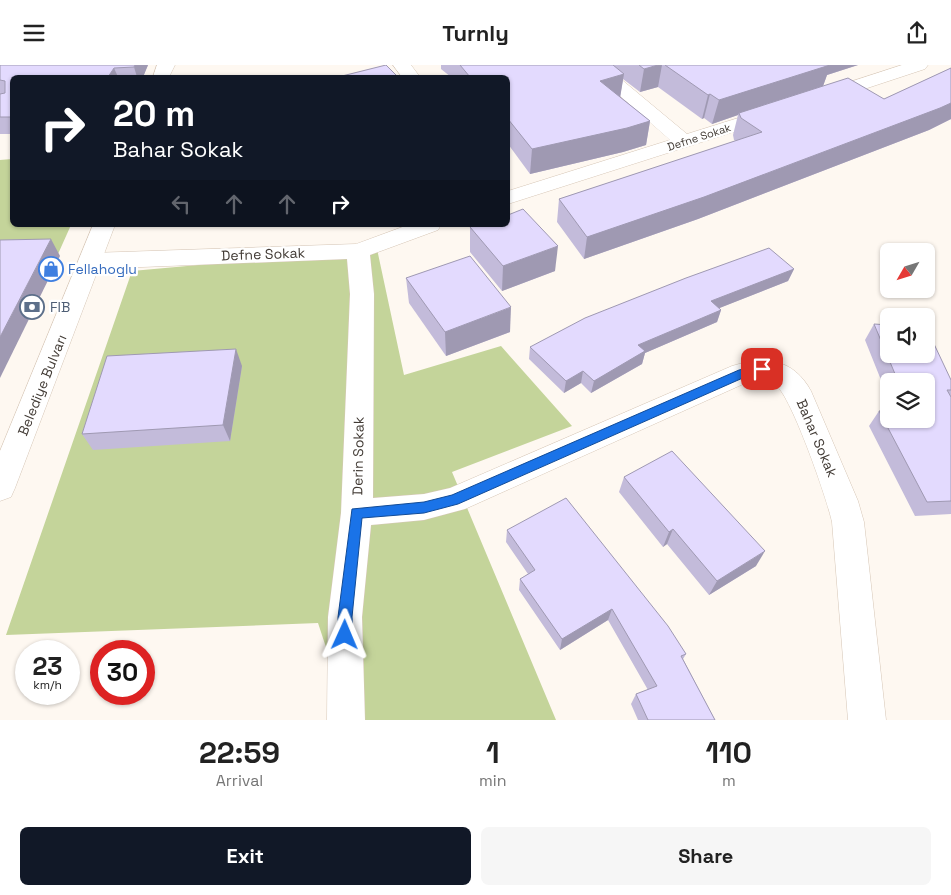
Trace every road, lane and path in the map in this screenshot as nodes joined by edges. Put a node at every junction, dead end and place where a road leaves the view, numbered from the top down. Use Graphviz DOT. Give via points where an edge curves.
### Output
graph roads {
  1 [pos="594,65"];
  2 [pos="919,65"];
  3 [pos="806,102"];
  4 [pos="788,108"];
  5 [pos="684,142"];
  6 [pos="510,197"];
  7 [pos="103,227"];
  8 [pos="424,227"];
  9 [pos="358,251"];
  10 [pos="92,261"];
  11 [pos="0,488"];
  12 [pos="356,513"];
  13 [pos="346,720"];
  14 [pos="867,720"];
  1 -- 5 [label="street"];
  2 -- 3 [label="street"];
  4 -- 5 [label="street, Defne Sokak"];
  5 -- 6 [label="street, Defne Sokak"];
  7 -- 10 [label="street, Belediye Bulvarı"];
  8 -- 9 [label="street, Defne Sokak"];
  9 -- 10 [label="street, Defne Sokak"];
  9 -- 12 [label="street, Derin Sokak" via="362,294"];
  10 -- 11 [label="street, Belediye Bulvarı"];
  12 -- 13 [label="street, Derin Sokak" via="345,617"];
  12 -- 14 [label="street, Bahar Sokak" via="424,507 454,500 747,371 773,371 797,391 843,501 848,522"];
}
